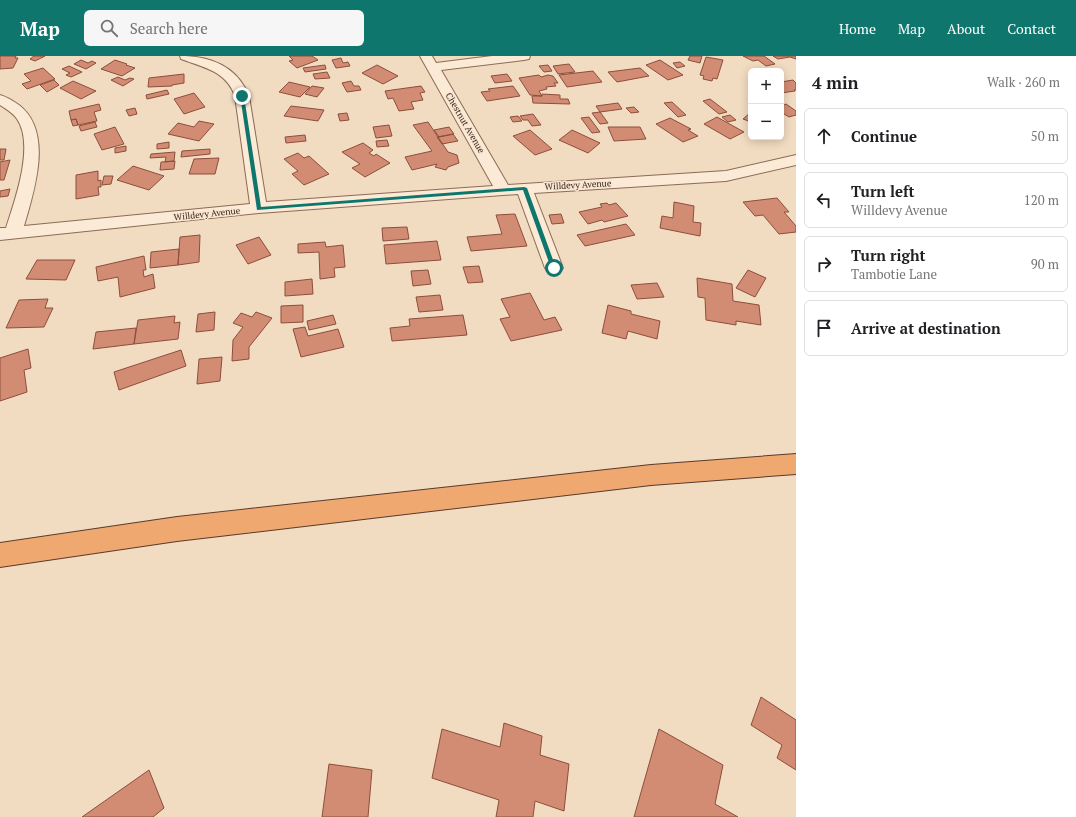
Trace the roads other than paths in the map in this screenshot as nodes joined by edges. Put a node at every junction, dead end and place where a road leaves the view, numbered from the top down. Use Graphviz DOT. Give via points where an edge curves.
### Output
graph roads {
  1 [pos="186,56"];
  2 [pos="524,56"];
  3 [pos="429,61"];
  4 [pos="0,99"];
  5 [pos="796,160"];
  6 [pos="524,188"];
  7 [pos="503,190"];
  8 [pos="259,208"];
  9 [pos="6,233"];
  10 [pos="554,268"];
  11 [pos="796,464"];
  12 [pos="0,555"];
  1 -- 8 [label="street" via="226,74 238,87 242,96"];
  2 -- 3 [label="street"];
  3 -- 7 [label="street, Chestnut Avenue"];
  4 -- 9 [label="street" via="24,118 31,137 31,163 19,212"];
  5 -- 6 [label="street, Willdevy Avenue" via="726,176"];
  6 -- 7 [label="street, Willdevy Avenue"];
  6 -- 10 [label="street"];
  7 -- 8 [label="street, Willdevy Avenue"];
  8 -- 9 [label="street, Willdevy Avenue"];
  11 -- 12 [label="highway" via="651,475 177,529"];
}
